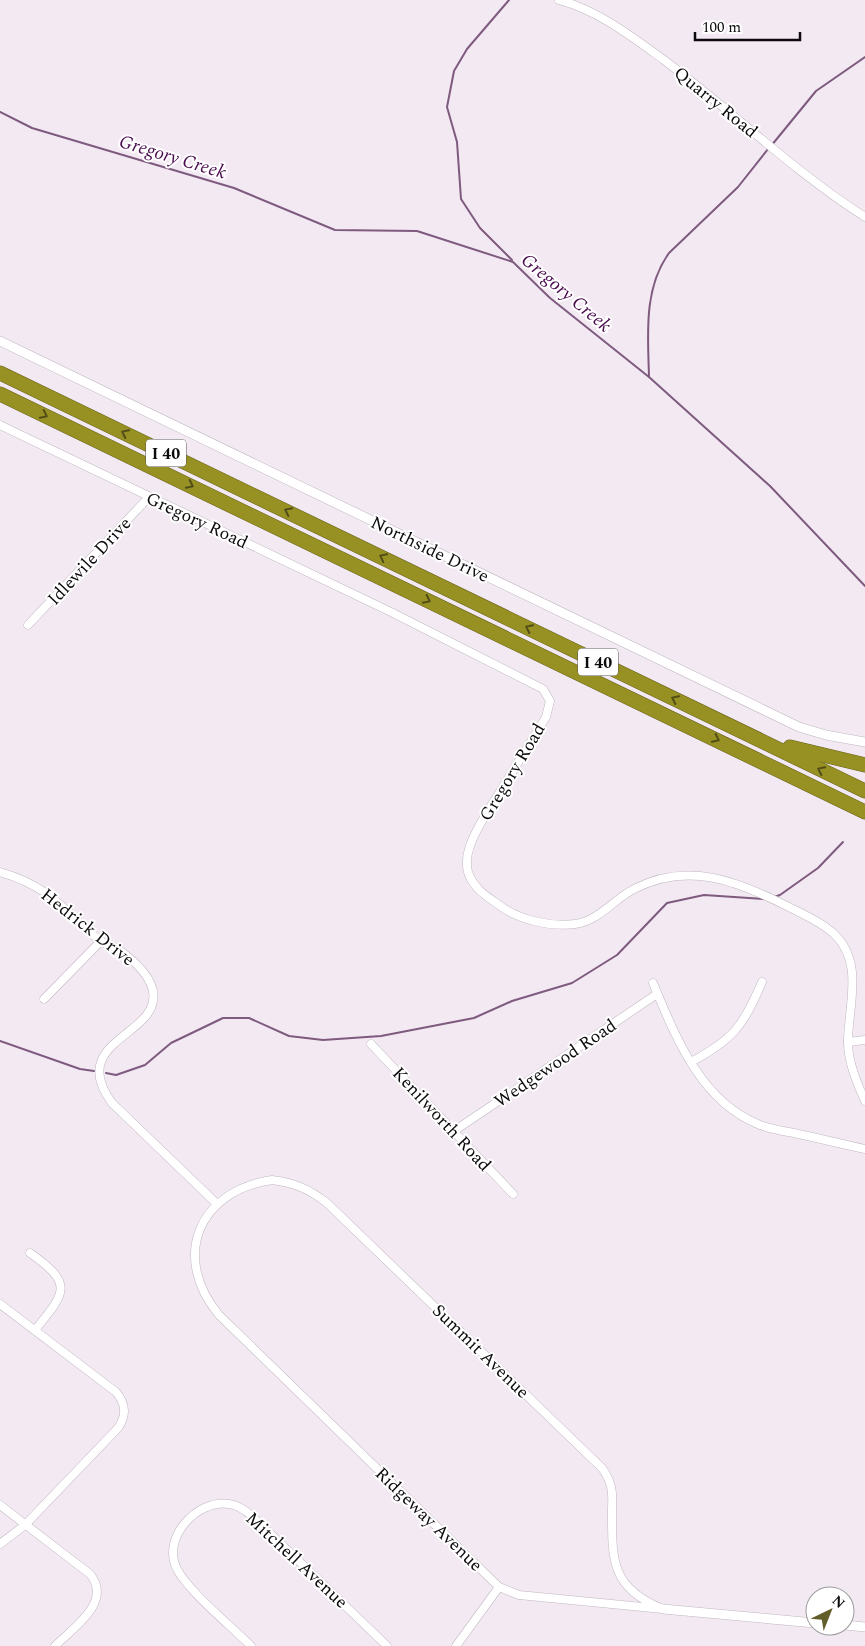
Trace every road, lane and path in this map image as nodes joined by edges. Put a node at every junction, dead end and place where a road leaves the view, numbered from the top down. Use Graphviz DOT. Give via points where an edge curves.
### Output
graph roads {
  1 [pos="559,0"];
  2 [pos="865,217"];
  3 [pos="0,341"];
  4 [pos="0,373"];
  5 [pos="0,394"];
  6 [pos="0,425"];
  7 [pos="149,497"];
  8 [pos="28,626"];
  9 [pos="702,712"];
  10 [pos="865,742"];
  11 [pos="865,765"];
  12 [pos="865,791"];
  13 [pos="865,812"];
  14 [pos="0,872"];
  15 [pos="101,941"];
  16 [pos="762,982"];
  17 [pos="652,983"];
  18 [pos="657,994"];
  19 [pos="44,999"];
  20 [pos="865,1040"];
  21 [pos="848,1042"];
  22 [pos="371,1044"];
  23 [pos="691,1062"];
  24 [pos="865,1101"];
  25 [pos="454,1131"];
  26 [pos="865,1149"];
  27 [pos="513,1194"];
  28 [pos="217,1204"];
  29 [pos="30,1253"];
  30 [pos="0,1304"];
  31 [pos="34,1330"];
  32 [pos="0,1504"];
  33 [pos="25,1525"];
  34 [pos="0,1544"];
  35 [pos="499,1587"];
  36 [pos="663,1609"];
  37 [pos="805,1622"];
  38 [pos="54,1646"];
  39 [pos="251,1646"];
  40 [pos="387,1646"];
  41 [pos="456,1646"];
  1 -- 2 [label="street, Quarry Road" via="606,20 639,42 695,83 792,165"];
  3 -- 10 [label="street, Northside Drive" via="799,727"];
  9 -- 4 [label="highway, I 40, one-way"];
  5 -- 13 [label="highway, I 40, one-way"];
  6 -- 7 [label="street, Gregory Road"];
  7 -- 8 [label="street, Idlewile Drive"];
  7 -- 21 [label="street, Gregory Road" via="391,612 543,689 550,701 546,717 470,845 468,872 483,894 504,909 527,919 551,924 576,924 590,920 634,889 658,880 707,876 731,881 818,922 834,934 845,949 852,967 853,986"];
  9 -- 11 [label="highway" via="782,745"];
  12 -- 9 [label="highway, I 40, one-way"];
  14 -- 15 [label="street, Hedrick Drive" via="30,883 50,896"];
  15 -- 19 [label="street"];
  15 -- 28 [label="street, Hedrick Drive" via="132,960 154,991 153,1003 147,1014 105,1054 100,1067 104,1092"];
  16 -- 23 [label="street" via="741,1026 728,1040"];
  17 -- 18 [label="street"];
  18 -- 23 [label="street"];
  18 -- 25 [label="street, Wedgewood Road"];
  20 -- 21 [label="street"];
  21 -- 24 [label="street, Gregory Road" via="853,1070"];
  22 -- 25 [label="street, Kenilworth Road"];
  23 -- 26 [label="street" via="714,1095 740,1116 762,1126"];
  25 -- 27 [label="street, Kenilworth Road"];
  28 -- 35 [label="street, Ridgeway Avenue" via="204,1220 196,1239 194,1260 197,1280 206,1299"];
  28 -- 36 [label="street, Summit Avenue" via="233,1191 252,1183 272,1180 305,1188 328,1203 602,1468 613,1492 616,1568 623,1583 635,1595"];
  29 -- 31 [label="street" via="55,1272 60,1288 56,1304"];
  30 -- 31 [label="street"];
  31 -- 33 [label="street" via="116,1392 125,1410 124,1420 118,1428"];
  32 -- 33 [label="street"];
  33 -- 34 [label="street"];
  33 -- 38 [label="street" via="90,1574 98,1590 95,1604 89,1612"];
  35 -- 36 [label="street, Ridgeway Avenue" via="519,1595"];
  35 -- 41 [label="street"];
  36 -- 37 [label="street, Ridgeway Avenue"];
  39 -- 40 [label="street, Mitchell Avenue" via="185,1581 176,1568 173,1552 176,1537 196,1513 215,1504 241,1508 252,1516"];
}
